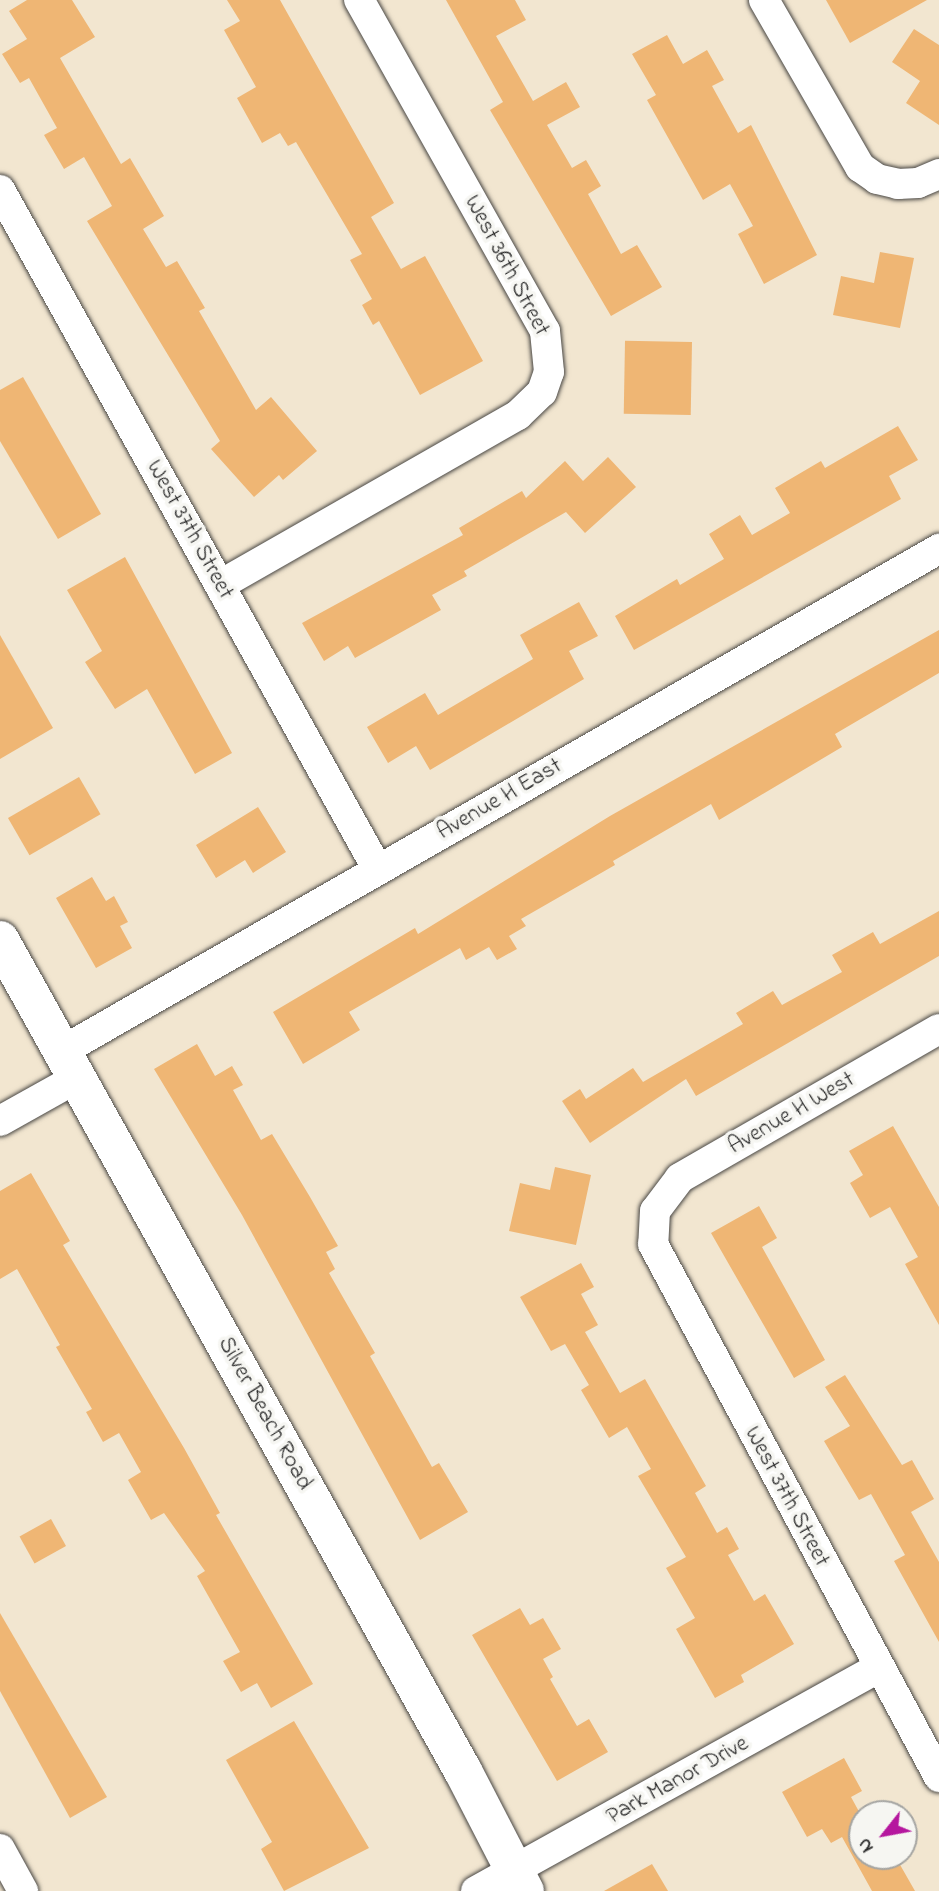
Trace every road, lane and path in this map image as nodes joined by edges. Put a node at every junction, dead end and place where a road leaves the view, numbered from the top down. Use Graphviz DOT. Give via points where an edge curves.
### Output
graph roads {
  1 [pos="359,0"];
  2 [pos="764,0"];
  3 [pos="939,174"];
  4 [pos="0,190"];
  5 [pos="939,549"];
  6 [pos="220,585"];
  7 [pos="378,870"];
  8 [pos="0,940"];
  9 [pos="938,1032"];
  10 [pos="70,1064"];
  11 [pos="0,1121"];
  12 [pos="655,1211"];
  13 [pos="878,1668"];
  14 [pos="939,1777"];
  15 [pos="0,1849"];
  16 [pos="519,1882"];
  17 [pos="23,1891"];
  18 [pos="476,1891"];
  1 -- 6 [label="street, West 36th Street" via="545,331 549,372 542,392 518,415"];
  2 -- 3 [label="street" via="860,167 898,184"];
  4 -- 6 [label="street, West 37th Street"];
  5 -- 7 [label="street, Avenue H East"];
  6 -- 7 [label="street, West 37th Street"];
  7 -- 10 [label="street, Avenue H East"];
  8 -- 10 [label="street, Silver Beach Road"];
  9 -- 12 [label="street, Avenue H West" via="680,1178 665,1192"];
  10 -- 11 [label="street, Avenue H East"];
  10 -- 16 [label="street, Silver Beach Road" via="463,1771"];
  12 -- 13 [label="street, West 37th Street" via="653,1244 660,1263"];
  13 -- 14 [label="street, West 37th Street"];
  13 -- 16 [label="street, Park Manor Drive"];
  15 -- 17 [label="street"];
  16 -- 18 [label="street, Park Manor Drive"];
}
